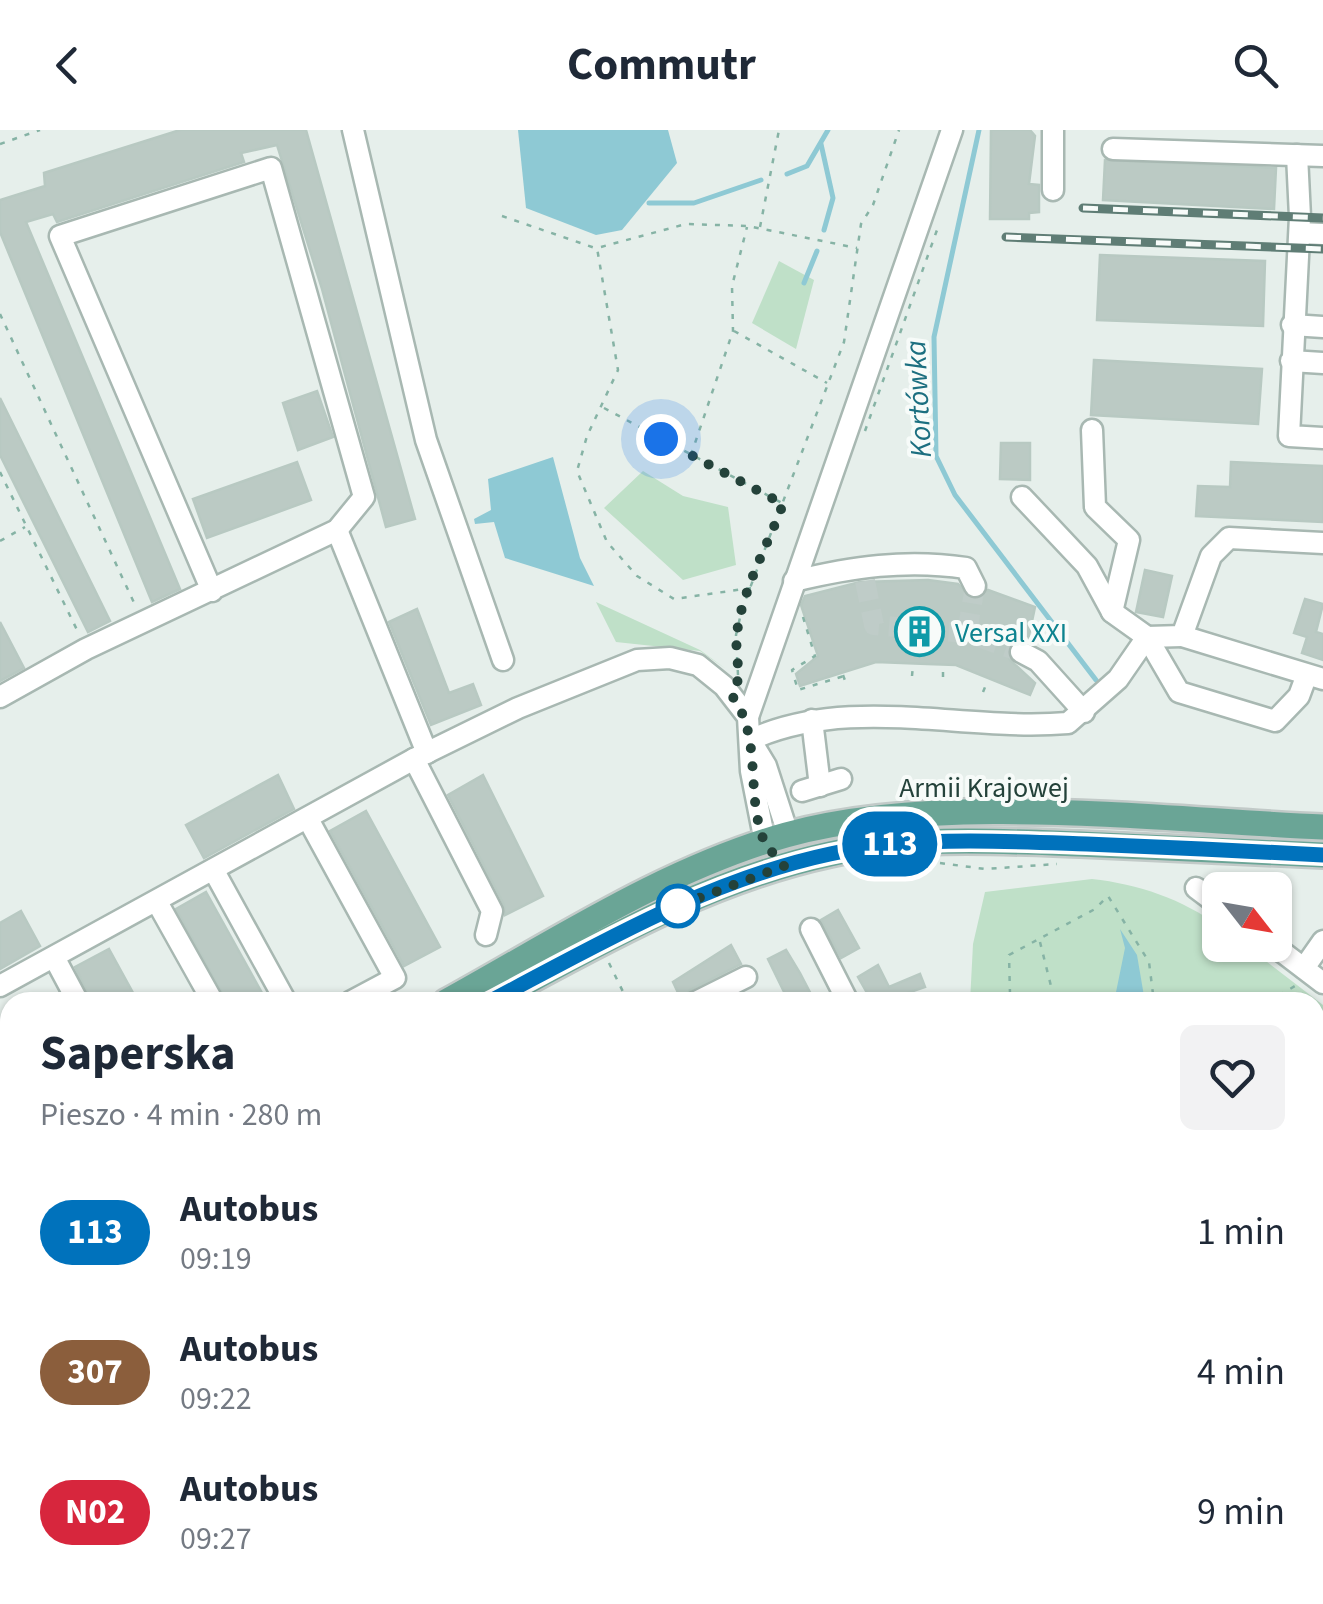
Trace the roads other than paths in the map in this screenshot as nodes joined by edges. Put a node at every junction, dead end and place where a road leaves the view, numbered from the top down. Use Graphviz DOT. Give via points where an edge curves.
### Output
graph roads {
  1 [pos="353,130"];
  2 [pos="952,130"];
  3 [pos="1053,130"];
  4 [pos="1113,149"];
  5 [pos="1298,155"];
  6 [pos="1323,156"];
  7 [pos="1053,190"];
  8 [pos="1300,233"];
  9 [pos="1323,234"];
  10 [pos="1292,325"];
  11 [pos="1323,326"];
  12 [pos="1291,361"];
  13 [pos="1323,363"];
  14 [pos="1092,430"];
  15 [pos="1323,438"];
  16 [pos="1022,497"];
  17 [pos="338,530"];
  18 [pos="1323,542"];
  19 [pos="794,580"];
  20 [pos="975,586"];
  21 [pos="212,591"];
  22 [pos="1112,612"];
  23 [pos="1182,636"];
  24 [pos="1147,638"];
  25 [pos="1021,652"];
  26 [pos="502,660"];
  27 [pos="1315,678"];
  28 [pos="0,698"];
  29 [pos="1084,712"];
  30 [pos="748,717"];
  31 [pos="812,720"];
  32 [pos="750,740"];
  33 [pos="421,756"];
  34 [pos="841,780"];
  35 [pos="308,820"];
  36 [pos="1323,827"];
  37 [pos="776,838"];
  38 [pos="1323,855"];
  39 [pos="784,866"];
  40 [pos="214,871"];
  41 [pos="1196,888"];
  42 [pos="1202,892"];
  43 [pos="157,902"];
  44 [pos="811,929"];
  45 [pos="486,935"];
  46 [pos="1323,941"];
  47 [pos="54,957"];
  48 [pos="1292,958"];
  49 [pos="1314,975"];
  50 [pos="746,977"];
  51 [pos="0,986"];
  52 [pos="73,992"];
  53 [pos="207,992"];
  54 [pos="281,992"];
  55 [pos="369,992"];
  56 [pos="464,992"];
  57 [pos="509,992"];
  58 [pos="716,992"];
  59 [pos="843,992"];
  1 -- 26 [label="street" via="426,440"];
  2 -- 19 [label="street"];
  3 -- 7 [label="street"];
  4 -- 5 [label="street"];
  5 -- 6 [label="street"];
  5 -- 8 [label="street"];
  8 -- 9 [label="street"];
  8 -- 10 [label="street"];
  10 -- 11 [label="street"];
  10 -- 12 [label="street"];
  12 -- 13 [label="street"];
  12 -- 15 [label="street" via="1289,436"];
  14 -- 22 [label="street" via="1095,507 1129,540"];
  16 -- 22 [label="street" via="1087,566"];
  17 -- 21 [label="street"];
  17 -- 21 [label="street" via="364,497 271,168 60,236"];
  17 -- 33 [label="street"];
  18 -- 23 [label="street" via="1228,538 1211,556"];
  19 -- 20 [label="street" via="916,563 966,568"];
  19 -- 30 [label="street"];
  21 -- 28 [label="street"];
  22 -- 24 [label="street"];
  23 -- 24 [label="street"];
  23 -- 27 [label="street"];
  24 -- 27 [label="street" via="1179,692 1275,721"];
  24 -- 29 [label="street"];
  25 -- 29 [label="street" via="1038,661"];
  29 -- 31 [label="street" via="1043,725 846,715"];
  30 -- 32 [label="street"];
  30 -- 33 [label="street" via="698,665 660,657 518,708"];
  31 -- 32 [label="street"];
  31 -- 34 [label="street" via="811,788"];
  32 -- 37 [label="street" via="766,766"];
  33 -- 35 [label="street"];
  33 -- 45 [label="street" via="492,911"];
  35 -- 40 [label="street"];
  35 -- 55 [label="street" via="395,978"];
  36 -- 37 [label="main road, Armii Krajowej" via="1031,814 897,816"];
  37 -- 39 [label="main road"];
  37 -- 56 [label="main road, Armii Krajowej" via="632,900"];
  38 -- 39 [label="main road, Armii Krajowej" via="947,841 862,848"];
  39 -- 57 [label="main road, Armii Krajowej" via="655,916"];
  40 -- 43 [label="street"];
  40 -- 54 [label="street"];
  41 -- 42 [label="street"];
  43 -- 47 [label="street"];
  43 -- 53 [label="street"];
  44 -- 59 [label="street"];
  46 -- 49 [label="street"];
  47 -- 51 [label="street"];
  47 -- 52 [label="street"];
  48 -- 49 [label="street"];
  50 -- 58 [label="street"];
}
